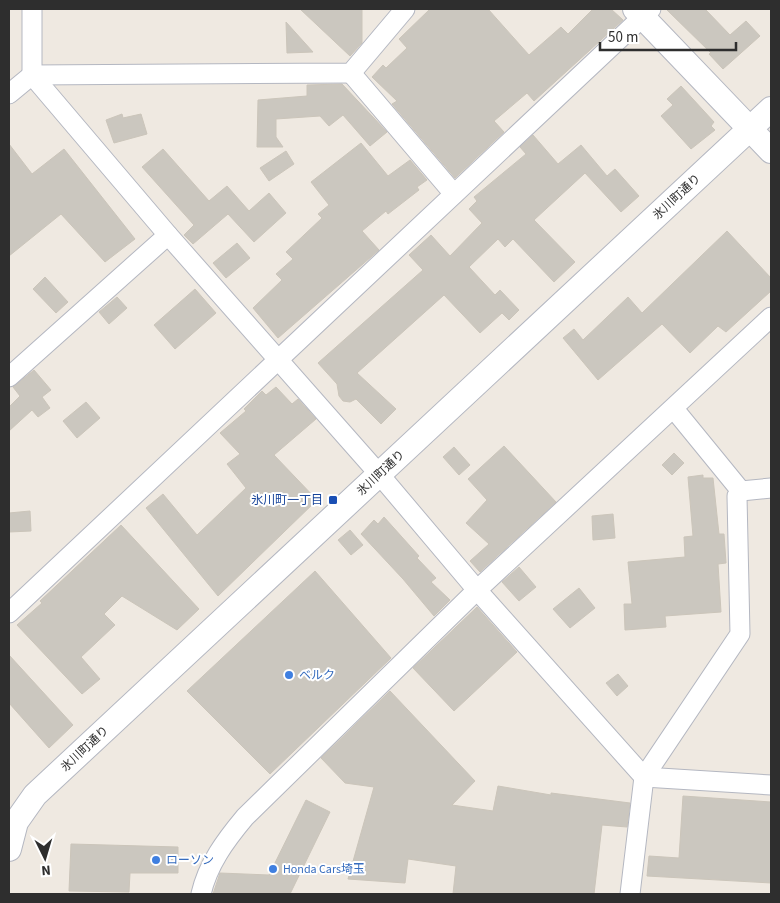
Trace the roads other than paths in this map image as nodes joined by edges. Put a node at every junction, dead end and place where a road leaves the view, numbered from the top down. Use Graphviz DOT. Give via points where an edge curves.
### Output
graph roads {
  1 [pos="32,9"];
  2 [pos="405,9"];
  3 [pos="643,11"];
  4 [pos="351,73"];
  5 [pos="32,75"];
  6 [pos="9,94"];
  7 [pos="771,109"];
  8 [pos="751,128"];
  9 [pos="771,151"];
  10 [pos="454,194"];
  11 [pos="168,235"];
  12 [pos="771,317"];
  13 [pos="278,359"];
  14 [pos="9,377"];
  15 [pos="674,409"];
  16 [pos="379,474"];
  17 [pos="771,488"];
  18 [pos="741,491"];
  19 [pos="477,590"];
  20 [pos="12,605"];
  21 [pos="644,776"];
  22 [pos="771,785"];
  23 [pos="10,838"];
  24 [pos="201,894"];
  25 [pos="630,894"];
  1 -- 5 [label="street"];
  2 -- 4 [label="street"];
  3 -- 8 [label="street"];
  3 -- 10 [label="street"];
  4 -- 5 [label="street"];
  4 -- 10 [label="street"];
  5 -- 6 [label="street"];
  5 -- 11 [label="street"];
  7 -- 8 [label="street, 氷川町通り"];
  8 -- 9 [label="street"];
  8 -- 16 [label="street, 氷川町通り"];
  10 -- 13 [label="street"];
  11 -- 13 [label="street"];
  11 -- 14 [label="street"];
  12 -- 15 [label="street"];
  13 -- 16 [label="street"];
  13 -- 20 [label="street"];
  15 -- 18 [label="street"];
  15 -- 19 [label="street"];
  16 -- 19 [label="street"];
  16 -- 23 [label="street, 氷川町通り" via="35,795 21,813"];
  17 -- 18 [label="street"];
  18 -- 21 [label="street" via="737,496 740,634"];
  19 -- 21 [label="street"];
  19 -- 24 [label="street" via="245,817 211,863"];
  21 -- 22 [label="street"];
  21 -- 25 [label="street"];
}
